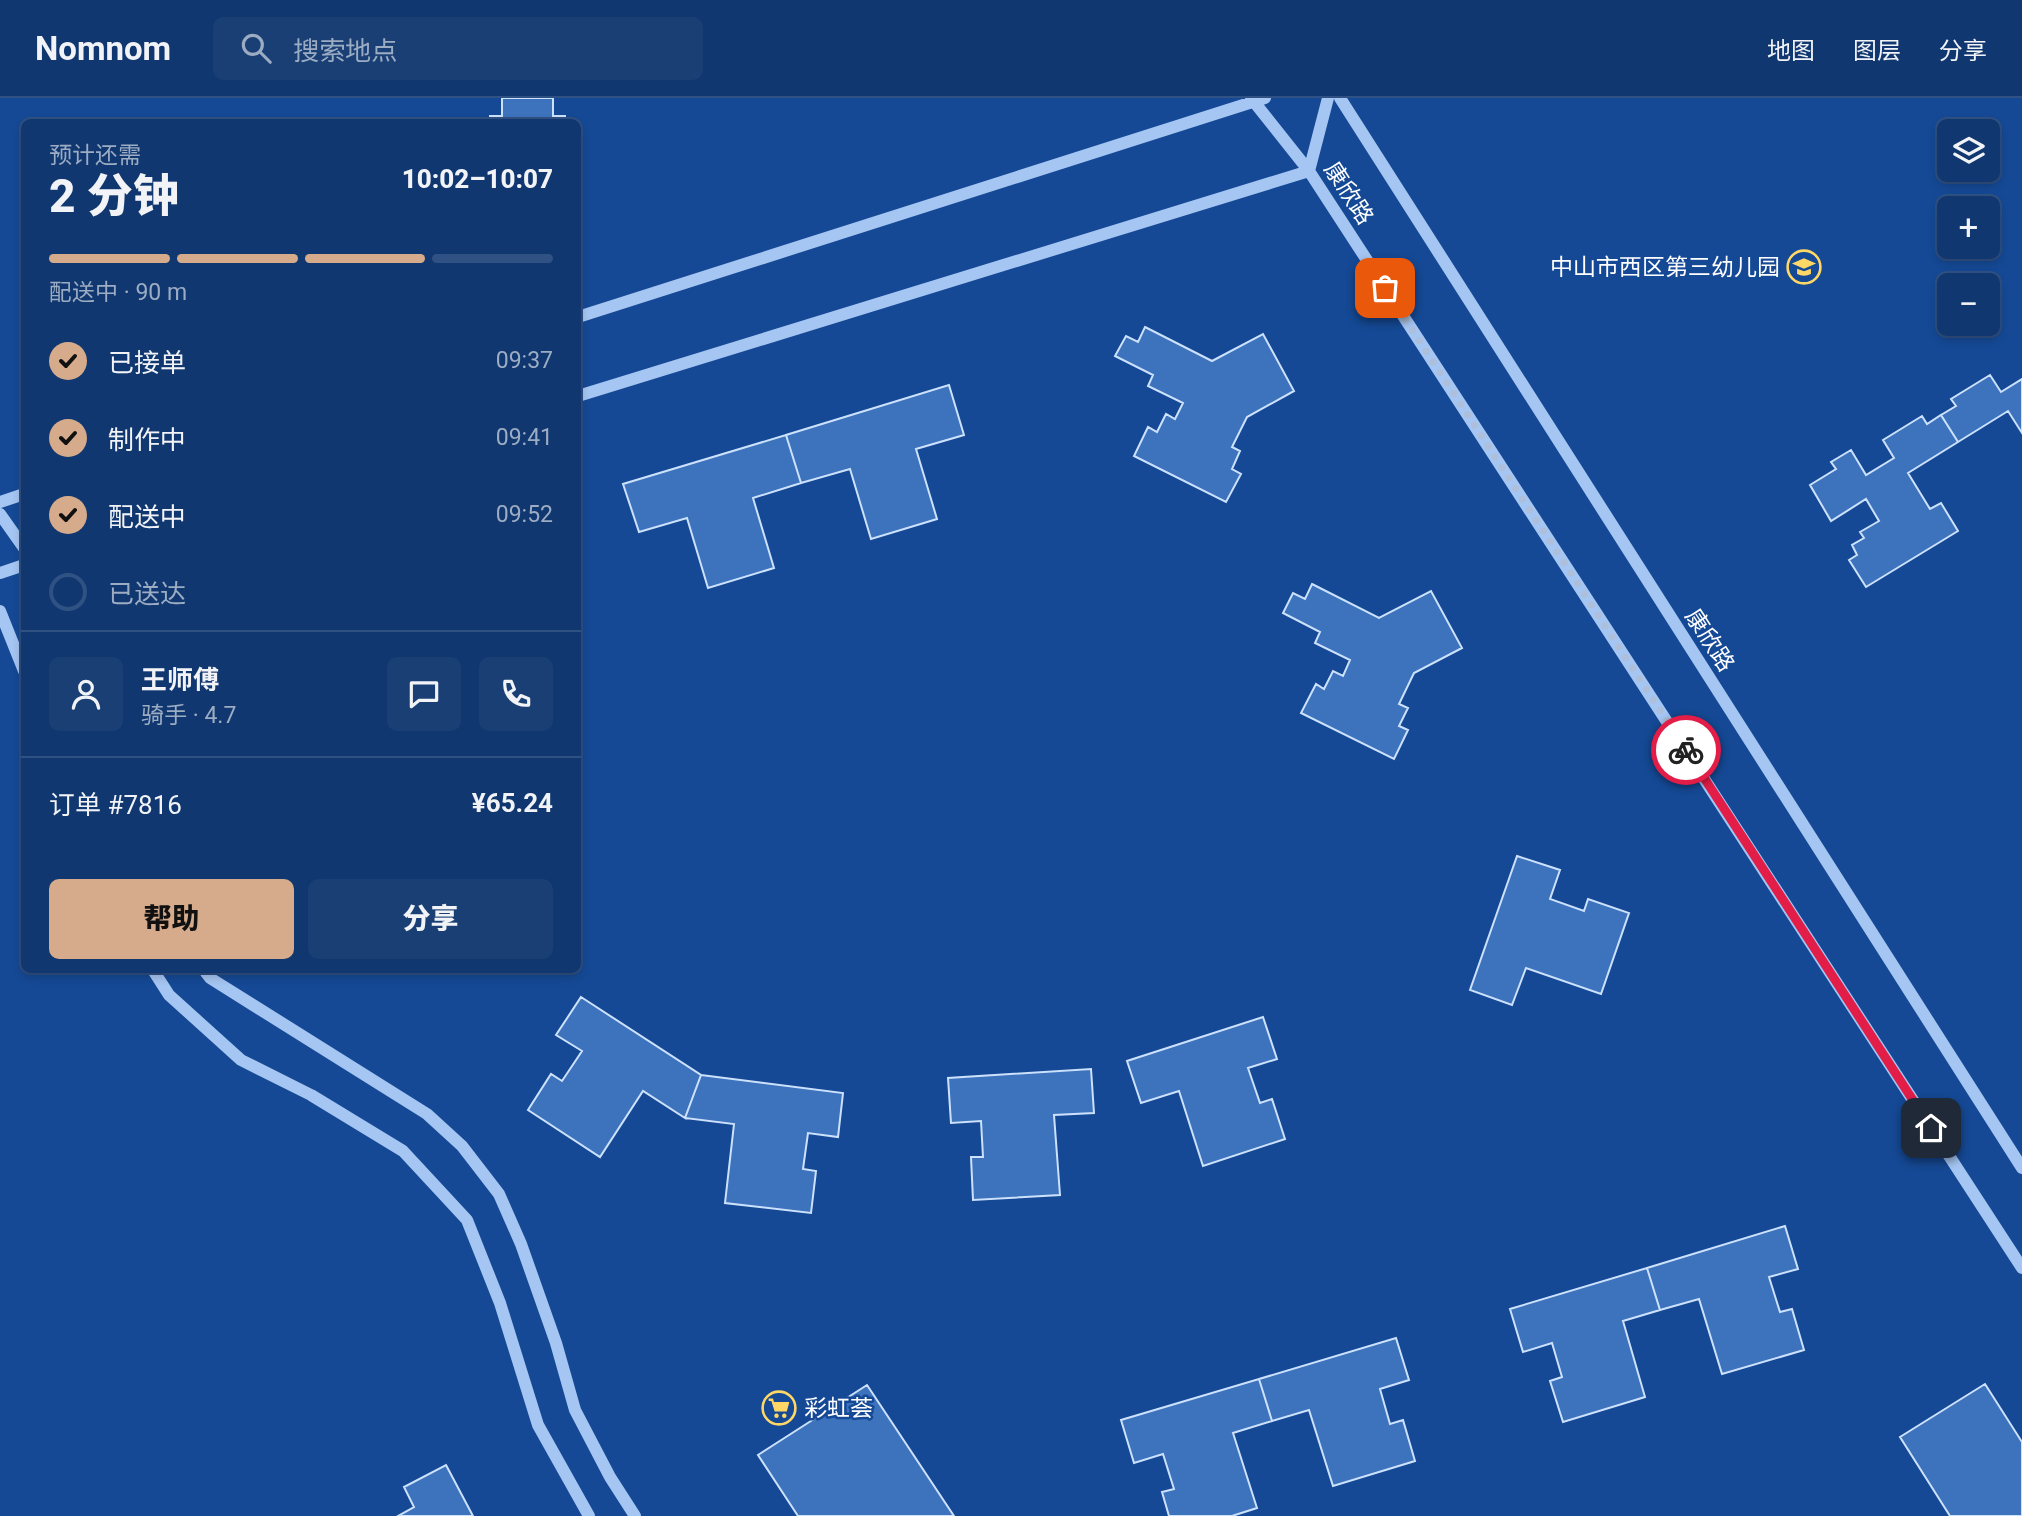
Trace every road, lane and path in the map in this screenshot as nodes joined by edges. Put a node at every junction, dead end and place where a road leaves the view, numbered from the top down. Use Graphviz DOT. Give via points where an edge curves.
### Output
graph roads {
  1 [pos="1328,98"];
  2 [pos="1339,98"];
  3 [pos="1256,99"];
  4 [pos="1309,171"];
  5 [pos="581,316"];
  6 [pos="581,395"];
  7 [pos="21,495"];
  8 [pos="0,502"];
  9 [pos="0,514"];
  10 [pos="21,544"];
  11 [pos="21,566"];
  12 [pos="0,573"];
  13 [pos="0,611"];
  14 [pos="21,664"];
  15 [pos="155,973"];
  16 [pos="206,973"];
  17 [pos="2022,1168"];
  18 [pos="2022,1268"];
  19 [pos="589,1516"];
  20 [pos="635,1516"];
  1 -- 4 [label="street"];
  2 -- 17 [label="street, 康欣路"];
  3 -- 4 [label="street, 康欣路"];
  3 -- 5 [label="street"];
  4 -- 6 [label="street"];
  4 -- 18 [label="street, 康欣路"];
  7 -- 8 [label="street"];
  9 -- 10 [label="street"];
  11 -- 12 [label="street"];
  13 -- 14 [label="street"];
  15 -- 19 [label="street" via="169,995 241,1060 311,1095 403,1151 467,1220 500,1303 538,1425"];
  16 -- 20 [label="street" via="427,1114 462,1146 499,1194 552,1331 575,1410"];
}
